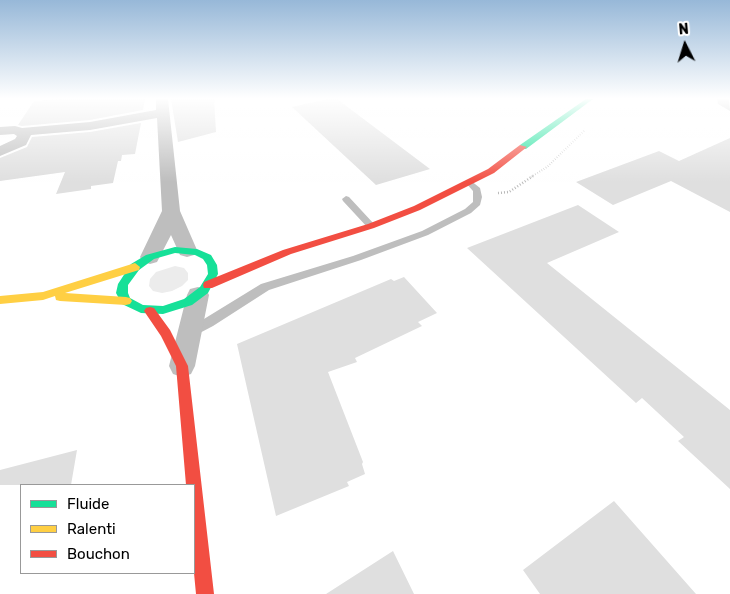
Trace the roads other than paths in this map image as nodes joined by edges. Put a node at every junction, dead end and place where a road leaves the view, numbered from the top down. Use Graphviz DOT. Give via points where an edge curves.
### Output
graph roads {
  1 [pos="82,127"];
  2 [pos="165,127"];
  3 [pos="552,127"];
  4 [pos="0,131"];
  5 [pos="22,132"];
  6 [pos="0,151"];
  7 [pos="470,183"];
  8 [pos="346,199"];
  9 [pos="171,210"];
  10 [pos="371,226"];
  11 [pos="192,251"];
  12 [pos="287,252"];
  13 [pos="216,254"];
  14 [pos="255,254"];
  15 [pos="142,262"];
  16 [pos="203,290"];
  17 [pos="43,296"];
  18 [pos="0,300"];
  19 [pos="126,301"];
  20 [pos="150,311"];
  21 [pos="190,333"];
  22 [pos="182,366"];
  23 [pos="194,484"];
  24 [pos="195,495"];
  25 [pos="205,594"];
  1 -- 5 [label="street"];
  2 -- 9 [label="street"];
  3 -- 7 [label="street"];
  4 -- 5 [label="street"];
  5 -- 6 [label="street" via="24,136 20,142"];
  7 -- 10 [label="street"];
  7 -- 21 [label="lane" via="477,190 478,197 477,203 468,211 426,233 265,286"];
  8 -- 10 [label="lane"];
  9 -- 11 [label="street"];
  9 -- 15 [label="street" via="160,238"];
  10 -- 12 [label="street"];
  11 -- 13 [label="street"];
  11 -- 15 [label="street" via="175,250"];
  11 -- 16 [label="street" via="207,257 212,265 213,274"];
  12 -- 14 [label="street"];
  12 -- 16 [label="street"];
  15 -- 17 [label="street"];
  15 -- 19 [label="street" via="123,284 122,293"];
  16 -- 20 [label="street" via="176,307"];
  16 -- 21 [label="street"];
  17 -- 18 [label="street"];
  17 -- 19 [label="street"];
  19 -- 20 [label="street" via="140,310"];
  20 -- 22 [label="street" via="166,333"];
  21 -- 22 [label="street"];
  22 -- 23 [label="street"];
  24 -- 25 [label="street"];
}
